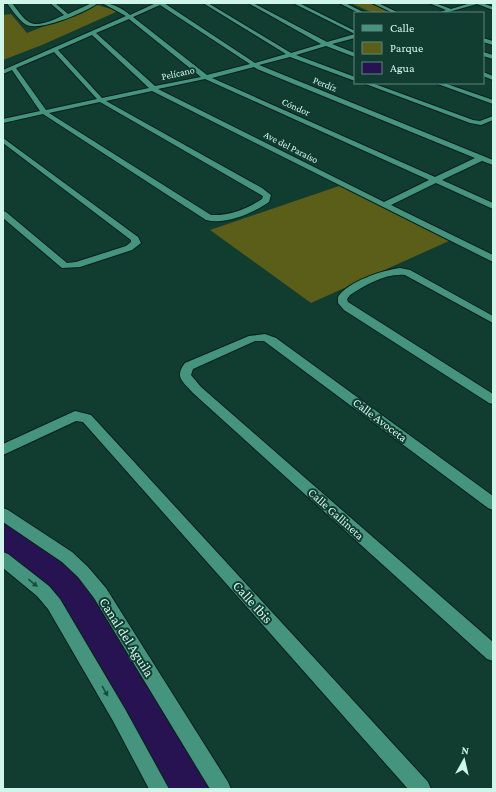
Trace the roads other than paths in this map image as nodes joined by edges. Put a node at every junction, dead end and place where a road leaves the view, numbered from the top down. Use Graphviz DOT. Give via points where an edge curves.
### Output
graph roads {
  1 [pos="9,3"];
  2 [pos="52,3"];
  3 [pos="96,3"];
  4 [pos="104,3"];
  5 [pos="160,3"];
  6 [pos="205,3"];
  7 [pos="250,3"];
  8 [pos="295,3"];
  9 [pos="341,3"];
  10 [pos="374,3"];
  11 [pos="432,3"];
  12 [pos="477,3"];
  13 [pos="493,9"];
  14 [pos="450,10"];
  15 [pos="361,12"];
  16 [pos="395,12"];
  17 [pos="443,12"];
  18 [pos="66,15"];
  19 [pos="129,17"];
  20 [pos="354,32"];
  21 [pos="93,33"];
  22 [pos="354,36"];
  23 [pos="327,45"];
  24 [pos="55,50"];
  25 [pos="291,55"];
  26 [pos="354,55"];
  27 [pos="253,66"];
  28 [pos="12,68"];
  29 [pos="3,72"];
  30 [pos="205,78"];
  31 [pos="354,79"];
  32 [pos="369,84"];
  33 [pos="441,84"];
  34 [pos="153,89"];
  35 [pos="100,100"];
  36 [pos="493,102"];
  37 [pos="44,112"];
  38 [pos="493,118"];
  39 [pos="3,121"];
  40 [pos="3,140"];
  41 [pos="482,158"];
  42 [pos="493,163"];
  43 [pos="435,180"];
  44 [pos="384,205"];
  45 [pos="493,206"];
  46 [pos="3,214"];
  47 [pos="493,259"];
  48 [pos="493,320"];
  49 [pos="185,371"];
  50 [pos="493,400"];
  51 [pos="3,450"];
  52 [pos="493,504"];
  53 [pos="3,514"];
  54 [pos="3,559"];
  55 [pos="493,653"];
  56 [pos="159,789"];
  57 [pos="221,789"];
  58 [pos="421,789"];
  1 -- 18 [label="street" via="32,25 46,24"];
  2 -- 18 [label="street"];
  3 -- 18 [label="street"];
  4 -- 19 [label="street, Cóndor"];
  5 -- 19 [label="street"];
  5 -- 27 [label="street, Perdíz"];
  6 -- 25 [label="street"];
  7 -- 23 [label="street"];
  8 -- 20 [label="street"];
  9 -- 15 [label="street"];
  10 -- 16 [label="street"];
  11 -- 14 [label="street"];
  12 -- 13 [label="street"];
  12 -- 14 [label="street"];
  14 -- 17 [label="street"];
  19 -- 21 [label="street"];
  19 -- 30 [label="street, Cóndor"];
  21 -- 24 [label="street"];
  21 -- 34 [label="street, Ave del Paraíso"];
  22 -- 23 [label="street, Pelícano"];
  23 -- 25 [label="street, Pelícano"];
  23 -- 26 [label="street"];
  24 -- 28 [label="street"];
  24 -- 35 [label="street"];
  25 -- 27 [label="street, Pelícano"];
  25 -- 31 [label="street"];
  27 -- 30 [label="street, Pelícano"];
  27 -- 41 [label="street, Perdíz"];
  28 -- 29 [label="street"];
  28 -- 37 [label="street"];
  30 -- 34 [label="street, Pelícano"];
  30 -- 43 [label="street, Cóndor"];
  32 -- 38 [label="street" via="478,123"];
  33 -- 36 [label="street"];
  34 -- 35 [label="street, Pelícano"];
  34 -- 44 [label="street, Ave del Paraíso"];
  35 -- 37 [label="street, Pelícano"];
  35 -- 37 [label="street" via="268,197 261,204 234,215 209,218"];
  37 -- 39 [label="street, Pelícano"];
  40 -- 46 [label="street" via="135,239 136,243 129,248 77,265 64,266"];
  41 -- 42 [label="street, Perdíz"];
  41 -- 43 [label="street"];
  43 -- 44 [label="street"];
  43 -- 45 [label="street, Cóndor"];
  44 -- 47 [label="street, Ave del Paraíso"];
  48 -- 50 [label="street" via="401,271 391,272 349,291 341,299 348,308"];
  49 -- 52 [label="street, Calle Avoceta" via="189,366 253,338 265,337 283,347"];
  49 -- 55 [label="street, Calle Gallineta" via="185,376 197,390"];
  51 -- 58 [label="street, Calle Ibis" via="75,416 88,418"];
  53 -- 57 [label="street, Canal del Aguila" via="67,557 100,593"];
  54 -- 56 [label="street, one-way" via="43,591 54,604"];
}
